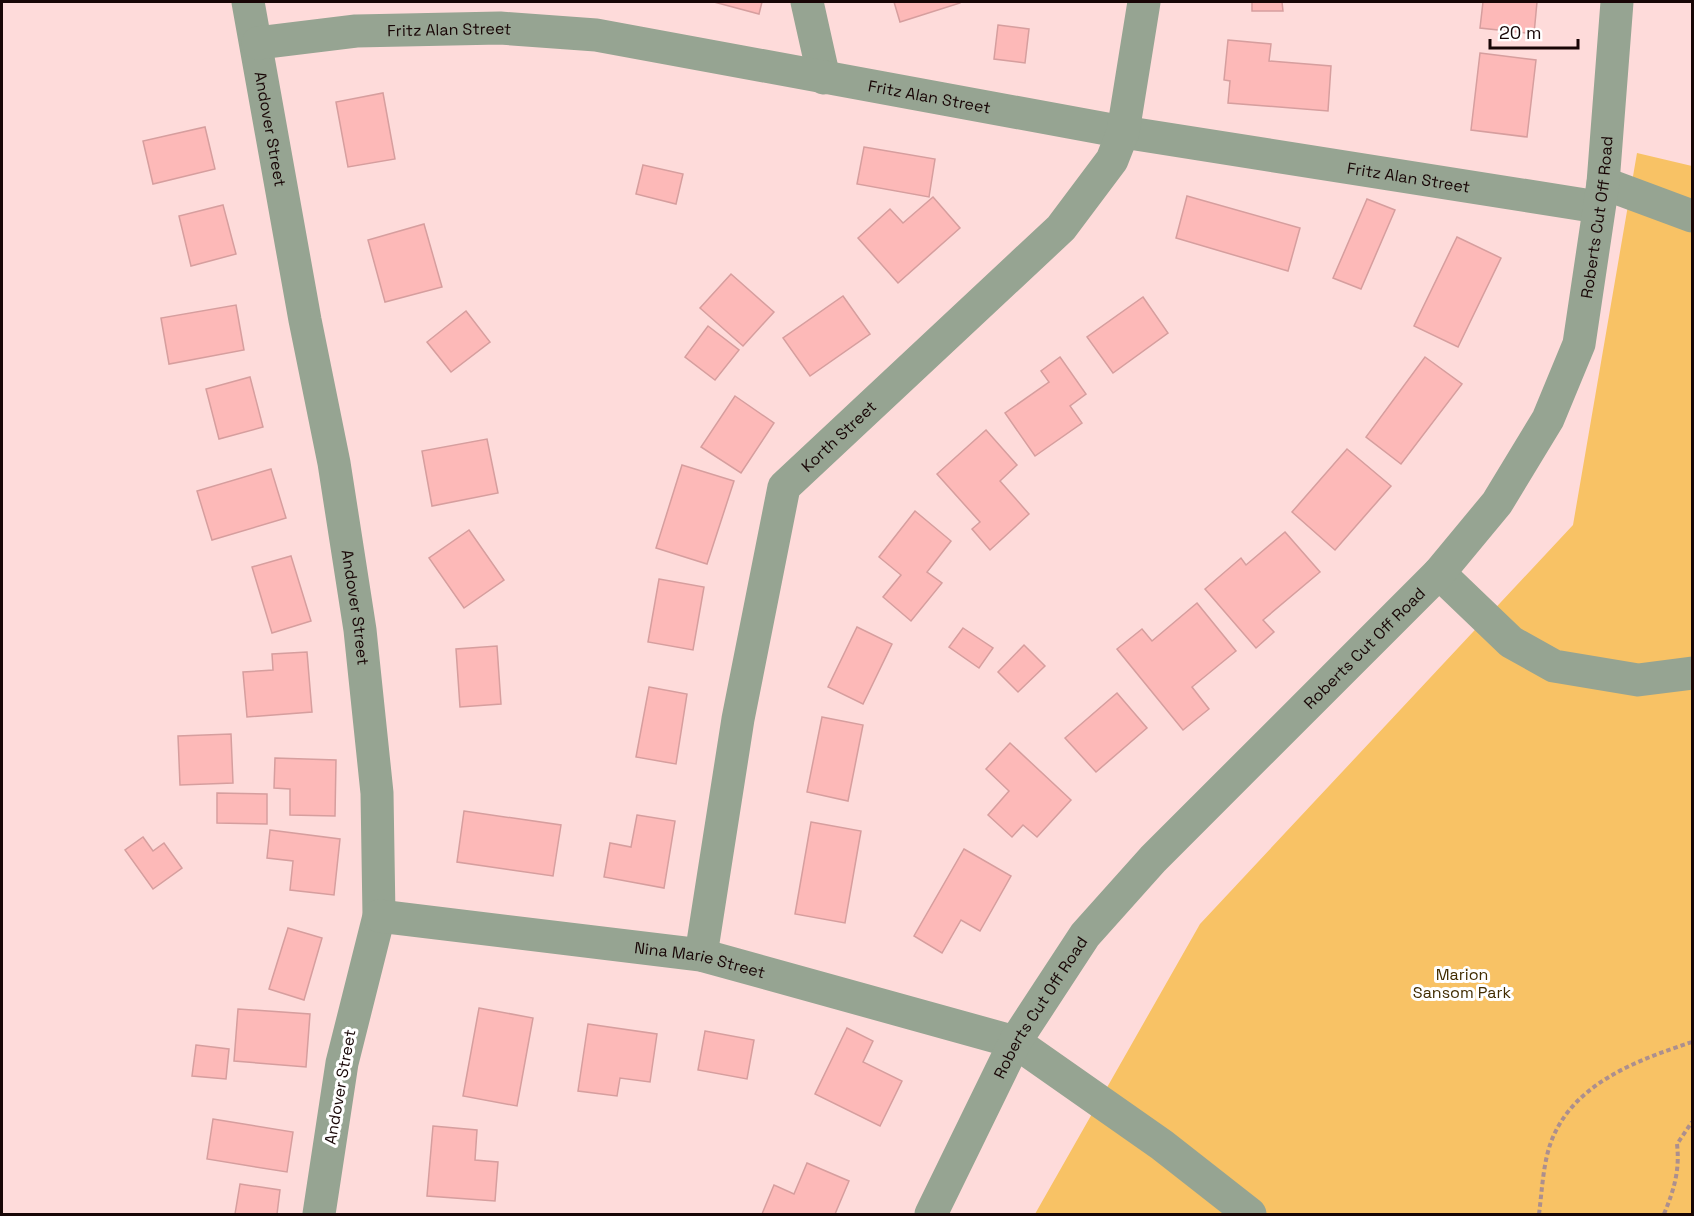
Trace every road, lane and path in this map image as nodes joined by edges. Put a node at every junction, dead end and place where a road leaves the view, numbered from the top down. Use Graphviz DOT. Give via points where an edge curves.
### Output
graph roads {
  1 [pos="248,2"];
  2 [pos="807,2"];
  3 [pos="1144,2"];
  4 [pos="1617,2"];
  5 [pos="258,43"];
  6 [pos="824,78"];
  7 [pos="1124,132"];
  8 [pos="1600,195"];
  9 [pos="1692,216"];
  10 [pos="1439,573"];
  11 [pos="1692,673"];
  12 [pos="378,916"];
  13 [pos="702,955"];
  14 [pos="1015,1042"];
  15 [pos="1692,1042"];
  16 [pos="1692,1122"];
  17 [pos="319,1215"];
  18 [pos="931,1215"];
  19 [pos="1250,1215"];
  20 [pos="1539,1215"];
  21 [pos="1664,1215"];
  1 -- 5 [label="street, Andover Street"];
  2 -- 6 [label="street"];
  3 -- 7 [label="street, Korth Street"];
  4 -- 8 [label="street, Roberts Cut Off Road"];
  5 -- 6 [label="street, Fritz Alan Street" via="356,31 500,28 596,35"];
  5 -- 12 [label="street, Andover Street" via="360,630 377,793"];
  6 -- 7 [label="street, Fritz Alan Street"];
  7 -- 8 [label="street, Fritz Alan Street"];
  7 -- 13 [label="street, Korth Street" via="1112,160 1061,228 784,487 738,719"];
  8 -- 9 [label="street, Fritz Alan Street"];
  8 -- 10 [label="street, Roberts Cut Off Road" via="1579,344 1548,420 1497,503"];
  10 -- 11 [label="street" via="1510,642 1554,666 1638,680"];
  10 -- 14 [label="street, Roberts Cut Off Road" via="1145,868 1085,935"];
  12 -- 13 [label="street, Nina Marie Street"];
  12 -- 17 [label="street, Andover Street" via="342,1063"];
  13 -- 14 [label="street, Nina Marie Street"];
  14 -- 18 [label="street, Roberts Cut Off Road"];
  14 -- 19 [label="street, Nina Marie Street" via="1162,1145"];
  15 -- 20 [label="path" via="1641,1059 1596,1085 1569,1110 1551,1142"];
  16 -- 21 [label="path" via="1677,1144 1679,1164"];
}
